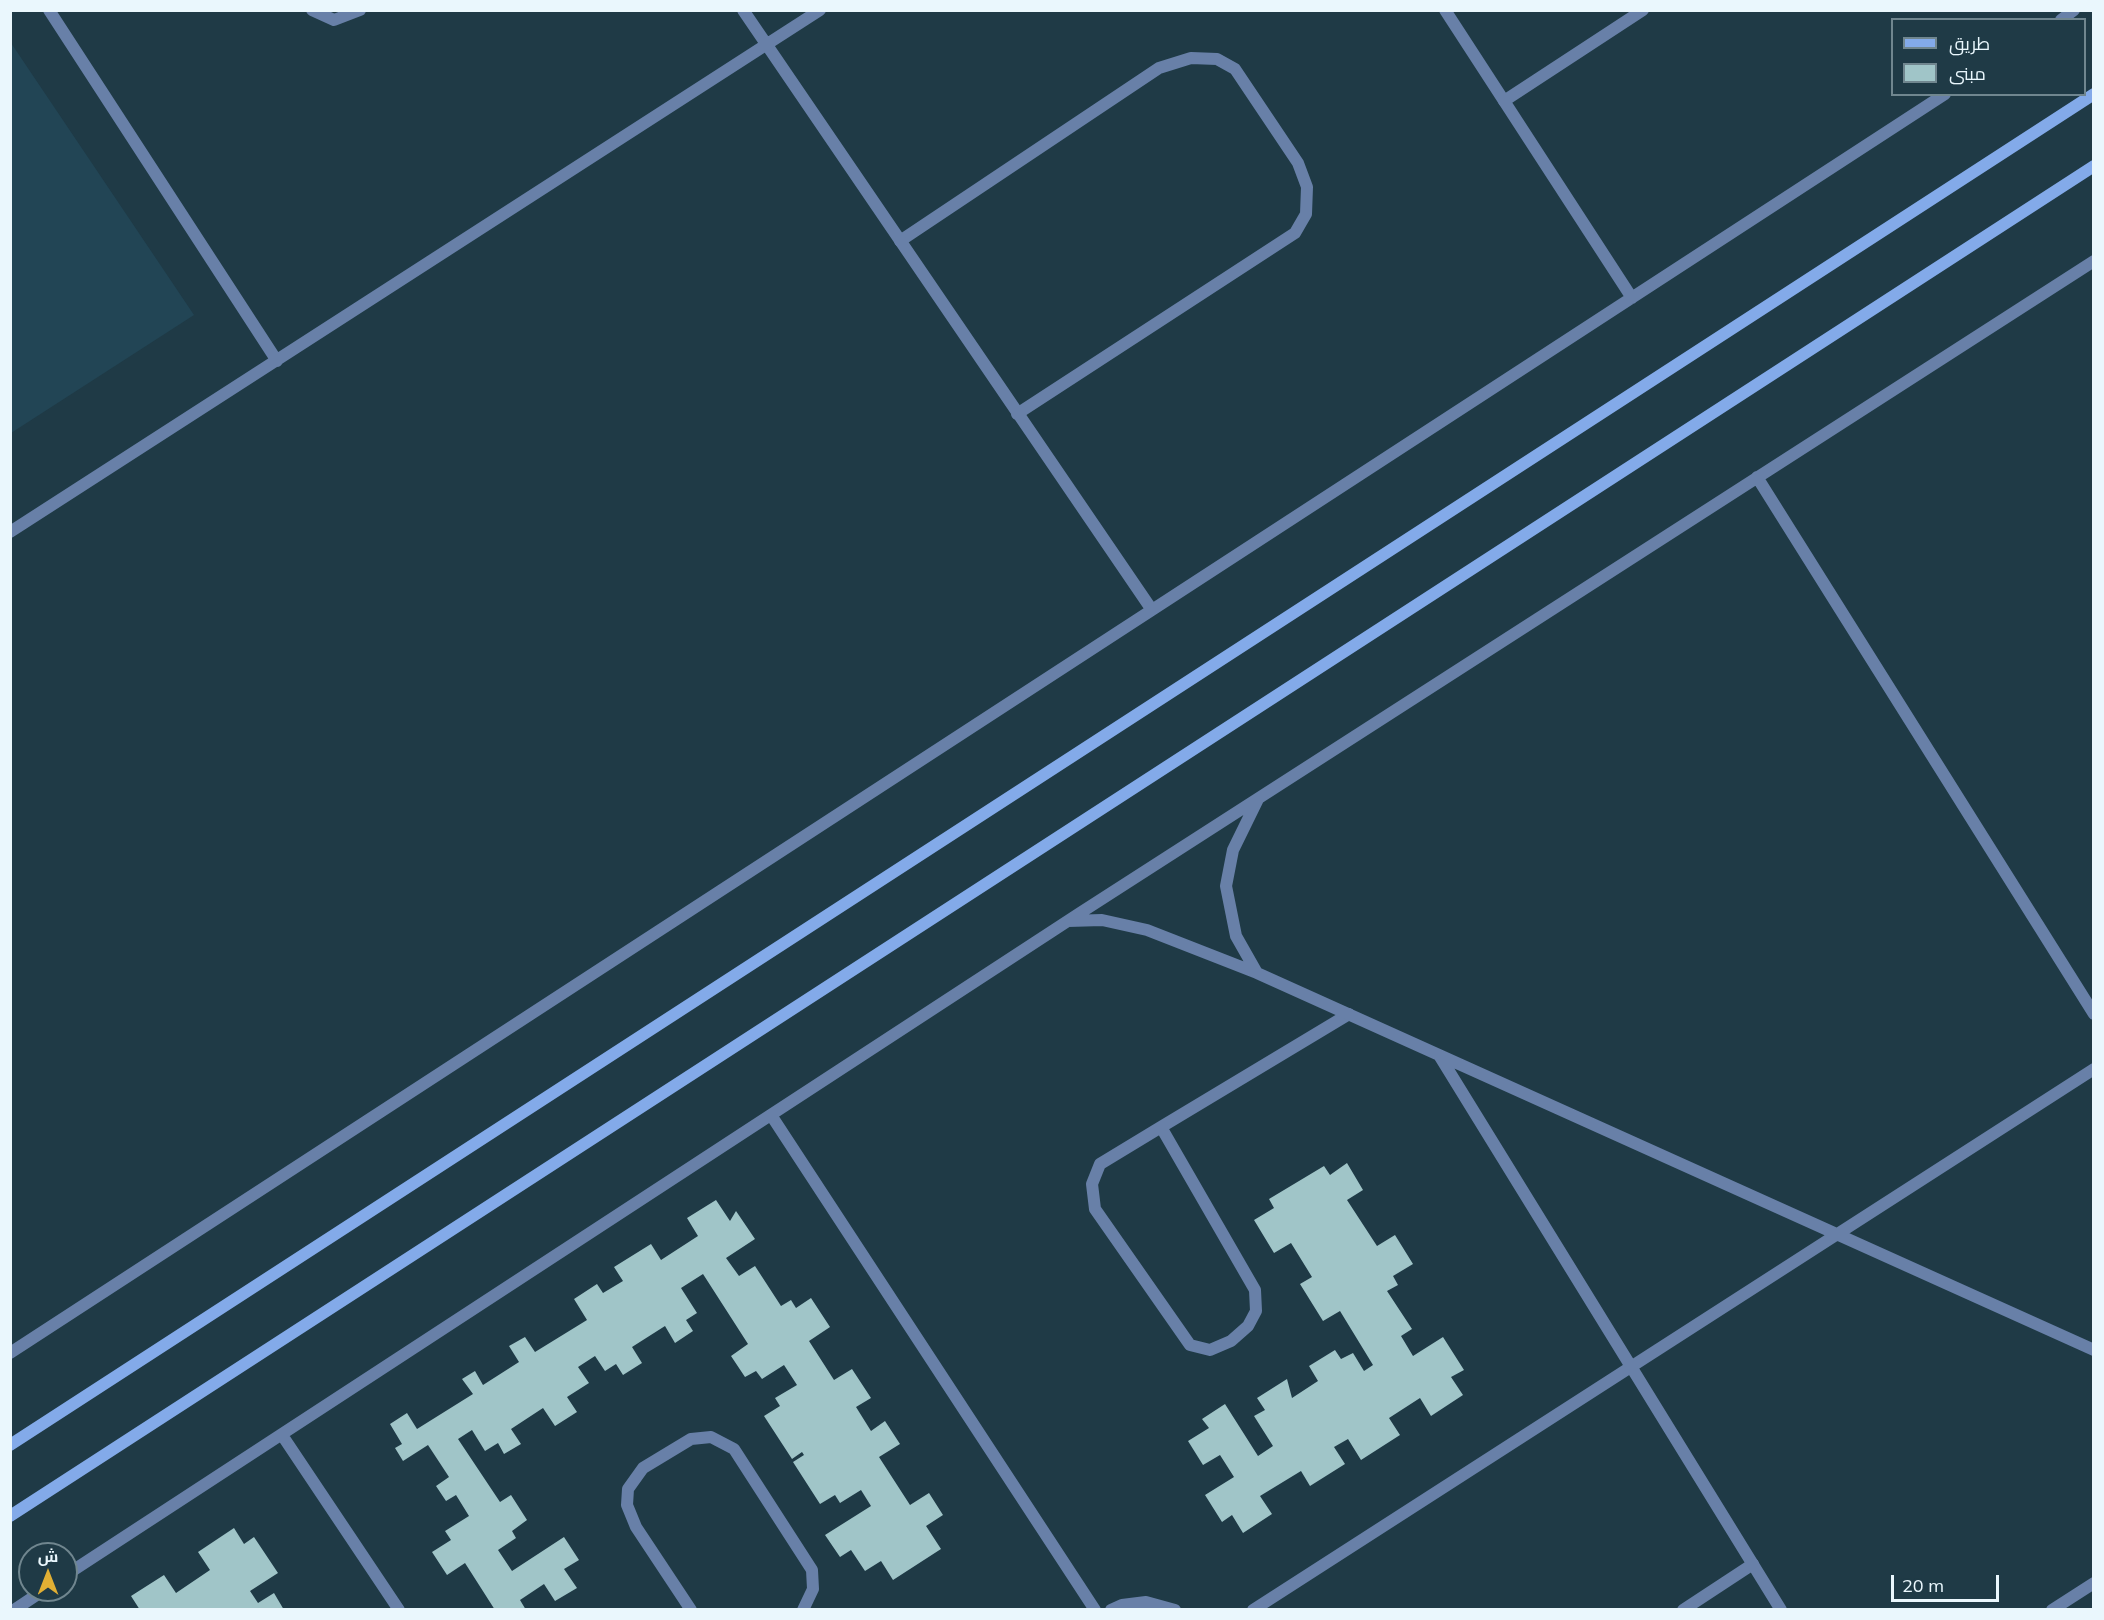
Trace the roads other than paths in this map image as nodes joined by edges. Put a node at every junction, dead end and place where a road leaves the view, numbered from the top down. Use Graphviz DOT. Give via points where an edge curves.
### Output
graph roads {
  1 [pos="49,10"];
  2 [pos="312,10"];
  3 [pos="360,10"];
  4 [pos="742,10"];
  5 [pos="820,10"];
  6 [pos="1445,10"];
  7 [pos="1643,10"];
  8 [pos="767,46"];
  9 [pos="2094,94"];
  10 [pos="1942,96"];
  11 [pos="1504,102"];
  12 [pos="2094,166"];
  13 [pos="900,241"];
  14 [pos="2094,261"];
  15 [pos="1632,298"];
  16 [pos="277,361"];
  17 [pos="1017,414"];
  18 [pos="1757,477"];
  19 [pos="10,532"];
  20 [pos="1152,610"];
  21 [pos="1259,798"];
  22 [pos="1068,921"];
  23 [pos="1257,973"];
  24 [pos="1349,1014"];
  25 [pos="2094,1014"];
  26 [pos="1439,1054"];
  27 [pos="2094,1069"];
  28 [pos="771,1115"];
  29 [pos="1161,1127"];
  30 [pos="1838,1234"];
  31 [pos="2094,1350"];
  32 [pos="10,1353"];
  33 [pos="1631,1366"];
  34 [pos="282,1434"];
  35 [pos="10,1445"];
  36 [pos="10,1516"];
  37 [pos="1753,1564"];
  38 [pos="78,1567"];
  39 [pos="2094,1583"];
  40 [pos="399,1610"];
  41 [pos="691,1610"];
  42 [pos="803,1610"];
  43 [pos="1095,1610"];
  44 [pos="1111,1610"];
  45 [pos="1175,1610"];
  46 [pos="1253,1610"];
  47 [pos="1683,1610"];
  48 [pos="1781,1610"];
  49 [pos="2052,1610"];
  1 -- 16 [label="street"];
  2 -- 3 [label="street" via="334,20"];
  4 -- 8 [label="street"];
  5 -- 8 [label="street"];
  6 -- 11 [label="street"];
  7 -- 11 [label="street"];
  8 -- 13 [label="street"];
  8 -- 16 [label="street"];
  9 -- 35 [label="street"];
  10 -- 15 [label="street"];
  11 -- 15 [label="street"];
  12 -- 36 [label="street"];
  13 -- 17 [label="street"];
  13 -- 17 [label="street" via="1159,68 1191,58 1217,59 1235,69 1298,163 1307,187 1306,214 1295,233"];
  14 -- 18 [label="street"];
  15 -- 20 [label="street"];
  16 -- 19 [label="street"];
  17 -- 20 [label="street"];
  18 -- 21 [label="street"];
  18 -- 25 [label="street"];
  20 -- 32 [label="street"];
  21 -- 22 [label="street"];
  21 -- 23 [label="street" via="1233,850 1227,886 1236,936"];
  22 -- 23 [label="street" via="1102,920 1148,930"];
  22 -- 28 [label="street"];
  23 -- 24 [label="street"];
  24 -- 26 [label="street"];
  24 -- 29 [label="street"];
  26 -- 30 [label="street"];
  26 -- 33 [label="street"];
  27 -- 30 [label="street"];
  28 -- 34 [label="street"];
  28 -- 43 [label="street"];
  29 -- 29 [label="street" via="1100,1164 1092,1184 1095,1209 1190,1345 1210,1350 1231,1341 1248,1326 1256,1311 1256,1290"];
  30 -- 31 [label="street"];
  30 -- 33 [label="street"];
  33 -- 37 [label="street"];
  33 -- 46 [label="street"];
  34 -- 38 [label="street"];
  34 -- 40 [label="street"];
  37 -- 47 [label="street"];
  37 -- 48 [label="street"];
  39 -- 49 [label="street"];
  41 -- 42 [label="street" via="636,1527 627,1505 628,1489 643,1468 691,1439 711,1437 734,1449 812,1570 813,1589"];
  44 -- 45 [label="street" via="1146,1602"];
}
